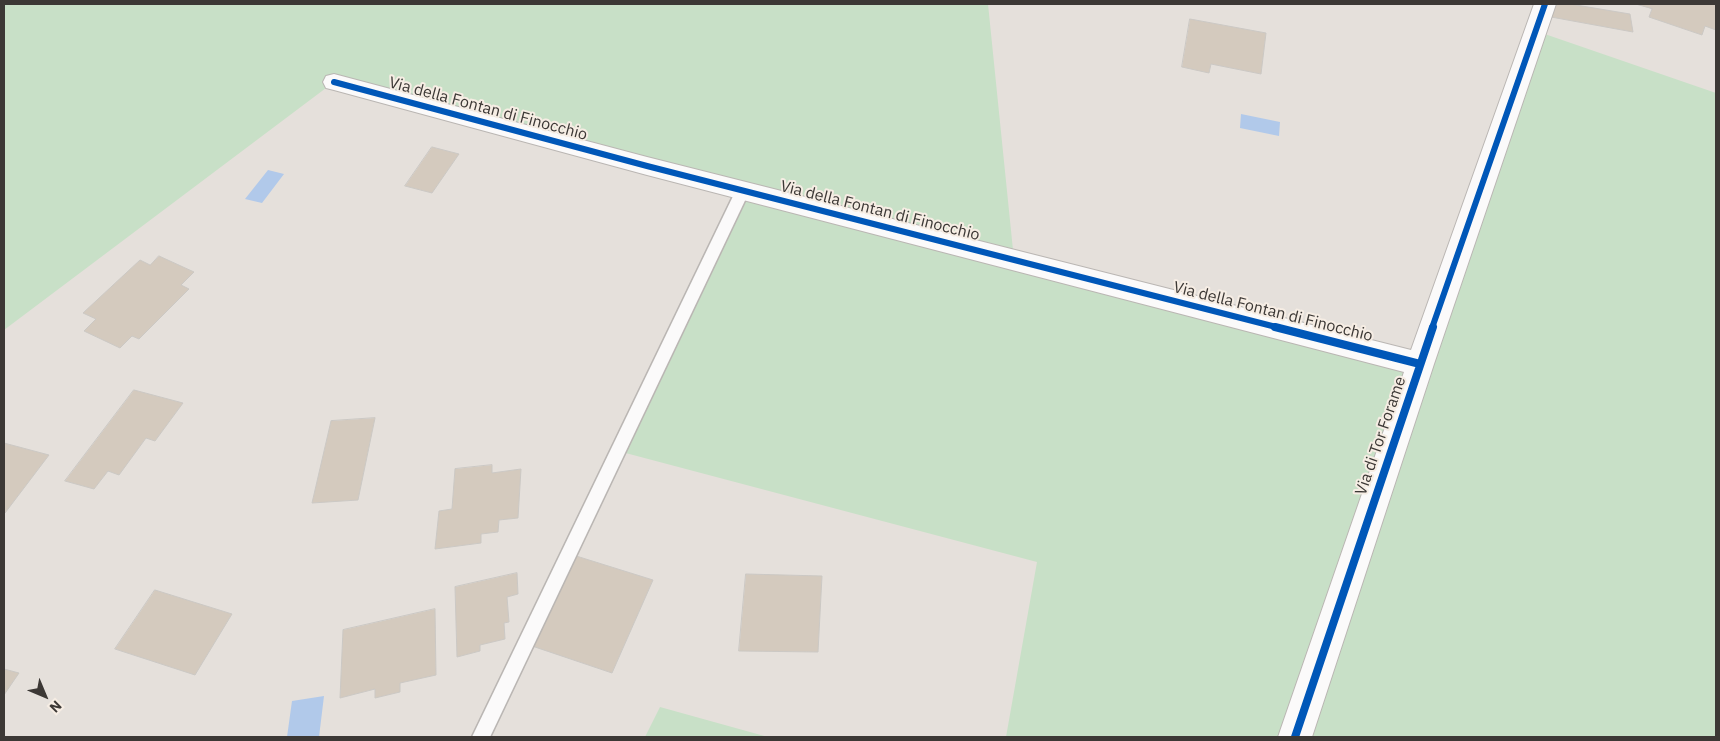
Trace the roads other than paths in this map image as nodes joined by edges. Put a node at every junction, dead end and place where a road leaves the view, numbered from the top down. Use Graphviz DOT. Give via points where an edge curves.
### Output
graph roads {
  1 [pos="1545,4"];
  2 [pos="334,82"];
  3 [pos="743,190"];
  4 [pos="1420,364"];
  5 [pos="481,737"];
  6 [pos="1295,737"];
  1 -- 4 [label="street, Via di Tor Forame"];
  2 -- 3 [label="street, Via della Fontan di Finocchio"];
  3 -- 4 [label="street, Via della Fontan di Finocchio"];
  3 -- 5 [label="lane"];
  4 -- 6 [label="street, Via di Tor Forame"];
}
